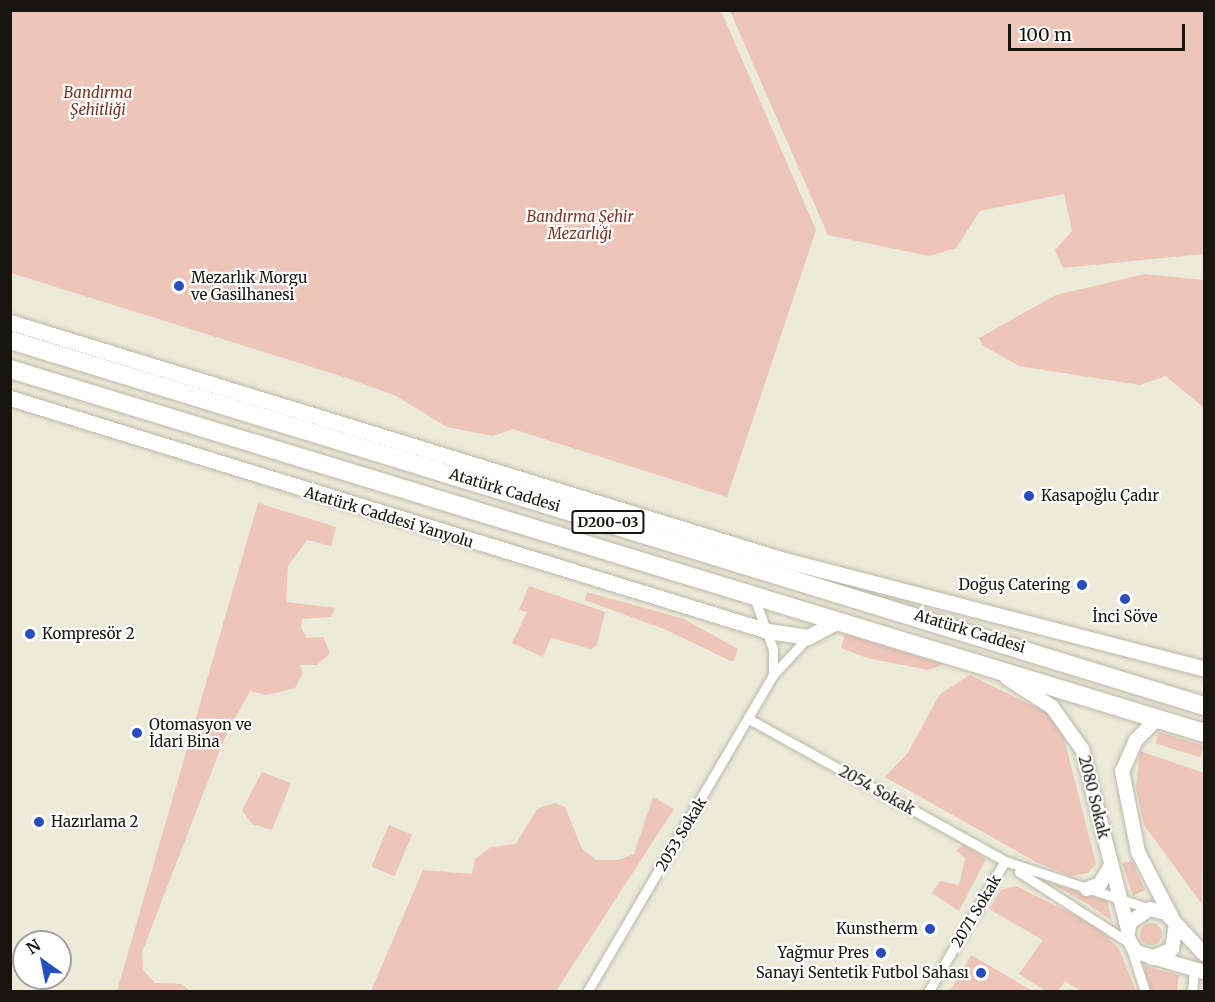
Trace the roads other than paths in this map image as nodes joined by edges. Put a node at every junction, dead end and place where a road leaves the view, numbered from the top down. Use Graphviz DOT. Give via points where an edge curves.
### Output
graph roads {
  1 [pos="10,322"];
  2 [pos="10,340"];
  3 [pos="10,369"];
  4 [pos="10,398"];
  5 [pos="754,597"];
  6 [pos="836,622"];
  7 [pos="768,631"];
  8 [pos="808,636"];
  9 [pos="1158,661"];
  10 [pos="1204,669"];
  11 [pos="992,670"];
  12 [pos="773,675"];
  13 [pos="1204,676"];
  14 [pos="1204,706"];
  15 [pos="749,719"];
  16 [pos="1157,719"];
  17 [pos="1204,733"];
  18 [pos="1005,861"];
  19 [pos="1110,865"];
  20 [pos="1087,889"];
  21 [pos="1118,899"];
  22 [pos="1150,909"];
  23 [pos="1174,922"];
  24 [pos="1129,939"];
  25 [pos="1199,949"];
  26 [pos="1150,958"];
  27 [pos="1199,970"];
  28 [pos="587,992"];
  29 [pos="928,992"];
  30 [pos="1145,992"];
  31 [pos="1192,992"];
  1 -- 9 [label="main road, Atatürk Caddesi" via="773,557 952,600"];
  2 -- 14 [label="highway, Atatürk Caddesi / D200-03"];
  3 -- 5 [label="highway, Atatürk Caddesi / D200-03"];
  4 -- 7 [label="main road, Atatürk Caddesi Yanyolu"];
  5 -- 6 [label="highway, Atatürk Caddesi / D200-03"];
  5 -- 7 [label="street"];
  6 -- 8 [label="main road"];
  6 -- 11 [label="highway, Atatürk Caddesi / D200-03"];
  7 -- 8 [label="main road, Atatürk Caddesi Yanyolu"];
  7 -- 12 [label="street"];
  8 -- 12 [label="street, 2053 Sokak"];
  9 -- 10 [label="main road, Atatürk Caddesi"];
  9 -- 13 [label="street"];
  11 -- 16 [label="highway, Atatürk Caddesi / D200-03"];
  11 -- 19 [label="street, 2080 Sokak" via="1044,701 1070,726 1082,749"];
  12 -- 15 [label="street, 2053 Sokak"];
  15 -- 18 [label="street, 2054 Sokak"];
  15 -- 28 [label="street, 2053 Sokak"];
  16 -- 17 [label="highway, Atatürk Caddesi / D200-03"];
  16 -- 23 [label="street, 2080 Sokak" via="1136,740 1122,771 1138,852"];
  18 -- 20 [label="street, 2054 Sokak"];
  18 -- 24 [label="street, 2054 Sokak"];
  18 -- 29 [label="street, 2071 Sokak"];
  19 -- 20 [label="street" via="1100,884"];
  19 -- 21 [label="street, 2080 Sokak"];
  20 -- 21 [label="street, 2054 Sokak"];
  21 -- 22 [label="street, 2054 Sokak"];
  21 -- 24 [label="street, 2080 Sokak"];
  22 -- 23 [label="street, 2054 Sokak"];
  22 -- 24 [label="street" via="1135,915"];
  23 -- 25 [label="street, 2054 Sokak"];
  23 -- 26 [label="street" via="1172,949"];
  24 -- 26 [label="street, 2054 Sokak"];
  24 -- 30 [label="street, 2080 Sokak"];
  25 -- 27 [label="street"];
  26 -- 27 [label="street, 2054 Sokak"];
  27 -- 31 [label="street"];
}
